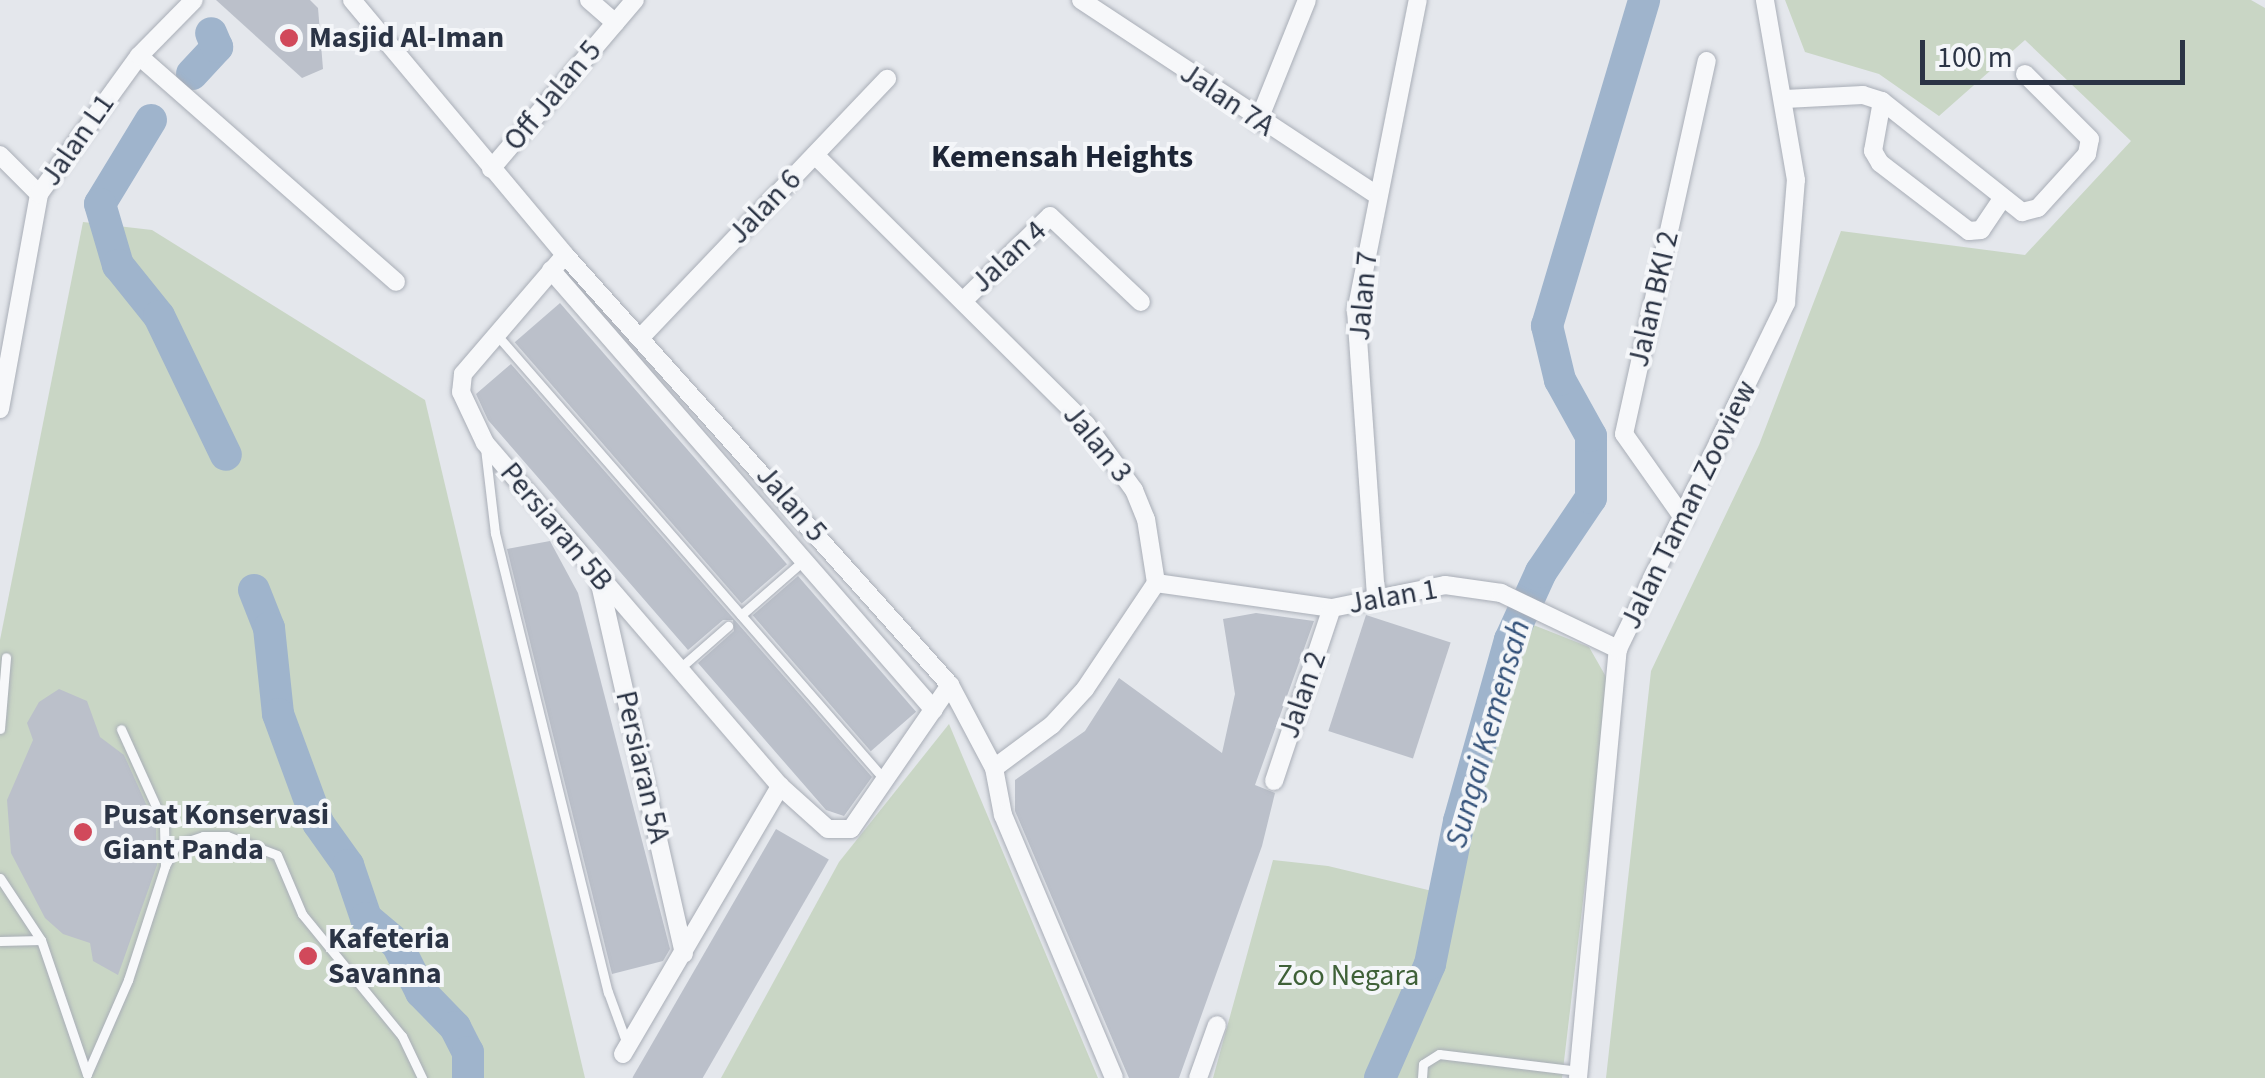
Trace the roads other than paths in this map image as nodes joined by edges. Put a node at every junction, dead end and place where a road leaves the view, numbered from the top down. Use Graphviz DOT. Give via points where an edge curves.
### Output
graph roads {
  1 [pos="194,0"];
  2 [pos="352,0"];
  3 [pos="589,0"];
  4 [pos="635,0"];
  5 [pos="1081,0"];
  6 [pos="1307,0"];
  7 [pos="1418,0"];
  8 [pos="1765,0"];
  9 [pos="615,23"];
  10 [pos="140,56"];
  11 [pos="1707,61"];
  12 [pos="2026,74"];
  13 [pos="887,79"];
  14 [pos="1786,99"];
  15 [pos="1882,101"];
  16 [pos="1258,122"];
  17 [pos="0,155"];
  18 [pos="816,155"];
  19 [pos="491,169"];
  20 [pos="40,194"];
  21 [pos="1376,194"];
  22 [pos="2002,199"];
  23 [pos="565,255"];
  24 [pos="551,270"];
  25 [pos="396,282"];
  26 [pos="964,300"];
  27 [pos="1141,302"];
  28 [pos="496,334"];
  29 [pos="643,335"];
  30 [pos="0,408"];
  31 [pos="484,443"];
  32 [pos="1684,519"];
  33 [pos="804,560"];
  34 [pos="600,580"];
  35 [pos="1156,583"];
  36 [pos="1376,596"];
  37 [pos="1332,608"];
  38 [pos="740,615"];
  39 [pos="728,626"];
  40 [pos="1618,649"];
  41 [pos="6,657"];
  42 [pos="678,670"];
  43 [pos="3,682"];
  44 [pos="950,685"];
  45 [pos="934,710"];
  46 [pos="0,729"];
  47 [pos="121,729"];
  48 [pos="994,768"];
  49 [pos="1274,781"];
  50 [pos="887,782"];
  51 [pos="780,786"];
  52 [pos="165,866"];
  53 [pos="0,878"];
  54 [pos="40,940"];
  55 [pos="0,941"];
  56 [pos="684,954"];
  57 [pos="1217,1025"];
  58 [pos="626,1050"];
  59 [pos="1534,1064"];
  60 [pos="1579,1074"];
  61 [pos="422,1078"];
  62 [pos="1114,1078"];
  63 [pos="1198,1078"];
  64 [pos="1422,1078"];
  65 [pos="1533,1078"];
  1 -- 10 [label="street, Jalan L1"];
  2 -- 19 [label="street, Jalan 5"];
  3 -- 9 [label="street, Off Jalan 5"];
  4 -- 9 [label="street, Off Jalan 5"];
  5 -- 16 [label="street, Jalan 7A"];
  6 -- 16 [label="street"];
  7 -- 21 [label="street, Jalan 7"];
  8 -- 14 [label="street, Jalan Taman Zooview"];
  9 -- 19 [label="street, Off Jalan 5"];
  10 -- 20 [label="street, Jalan L1"];
  10 -- 25 [label="street"];
  11 -- 32 [label="street, Jalan BKI 2" via="1624,434 1628,449"];
  12 -- 22 [label="street" via="2090,139 2087,154 2038,208 2022,212"];
  13 -- 18 [label="street, Jalan 6"];
  14 -- 15 [label="street"];
  14 -- 32 [label="street, Jalan Taman Zooview" via="1796,180 1786,303"];
  15 -- 22 [label="street"];
  15 -- 22 [label="street" via="1874,151 1880,164 1969,230 1981,230"];
  16 -- 21 [label="street, Jalan 7A"];
  17 -- 20 [label="street"];
  18 -- 26 [label="street, Jalan 3"];
  18 -- 29 [label="street, Jalan 6"];
  19 -- 23 [label="street, Jalan 5"];
  20 -- 30 [label="street, Jalan L1"];
  21 -- 36 [label="street, Jalan 7" via="1356,312"];
  23 -- 24 [label="street, Persiaran 5B"];
  23 -- 29 [label="street, Jalan 5"];
  24 -- 28 [label="street, Persiaran 5B"];
  24 -- 33 [label="street, Jalan 5"];
  26 -- 27 [label="street, Jalan 4" via="1050,216"];
  26 -- 35 [label="street, Jalan 3" via="1114,460 1146,519"];
  28 -- 31 [label="street, Persiaran 5B" via="463,374 460,392"];
  28 -- 38 [label="lane"];
  29 -- 44 [label="street, Jalan 5"];
  31 -- 34 [label="street, Persiaran 5B"];
  31 -- 58 [label="lane" via="495,533"];
  32 -- 40 [label="street, Jalan Taman Zooview"];
  33 -- 38 [label="lane"];
  33 -- 45 [label="street, Jalan 5"];
  34 -- 42 [label="street, Persiaran 5B"];
  34 -- 56 [label="street, Persiaran 5A"];
  35 -- 37 [label="street, Jalan 1"];
  35 -- 48 [label="street" via="1085,689 1052,725"];
  36 -- 37 [label="street, Jalan 1"];
  36 -- 40 [label="street, Jalan 1" via="1446,585 1501,593"];
  37 -- 49 [label="street, Jalan 2"];
  38 -- 50 [label="lane"];
  39 -- 42 [label="lane"];
  40 -- 60 [label="street, Jalan Taman Zooview"];
  41 -- 43 [label="lane"];
  42 -- 51 [label="street, Persiaran 5B"];
  43 -- 46 [label="lane"];
  44 -- 45 [label="street"];
  44 -- 48 [label="street, Jalan 5"];
  45 -- 50 [label="street"];
  47 -- 52 [label="lane" via="164,824"];
  48 -- 62 [label="street, Jalan 5" via="1003,815"];
  50 -- 51 [label="street" via="860,823 840,833"];
  51 -- 56 [label="street"];
  52 -- 54 [label="lane" via="134,964 87,1074"];
  52 -- 61 [label="lane" via="176,846 203,836 226,836 277,855 302,914 402,1036"];
  53 -- 54 [label="lane"];
  54 -- 55 [label="lane"];
  56 -- 58 [label="street"];
  57 -- 63 [label="street"];
  59 -- 60 [label="lane"];
  59 -- 64 [label="lane" via="1439,1054 1424,1064"];
  59 -- 65 [label="lane"];
}
